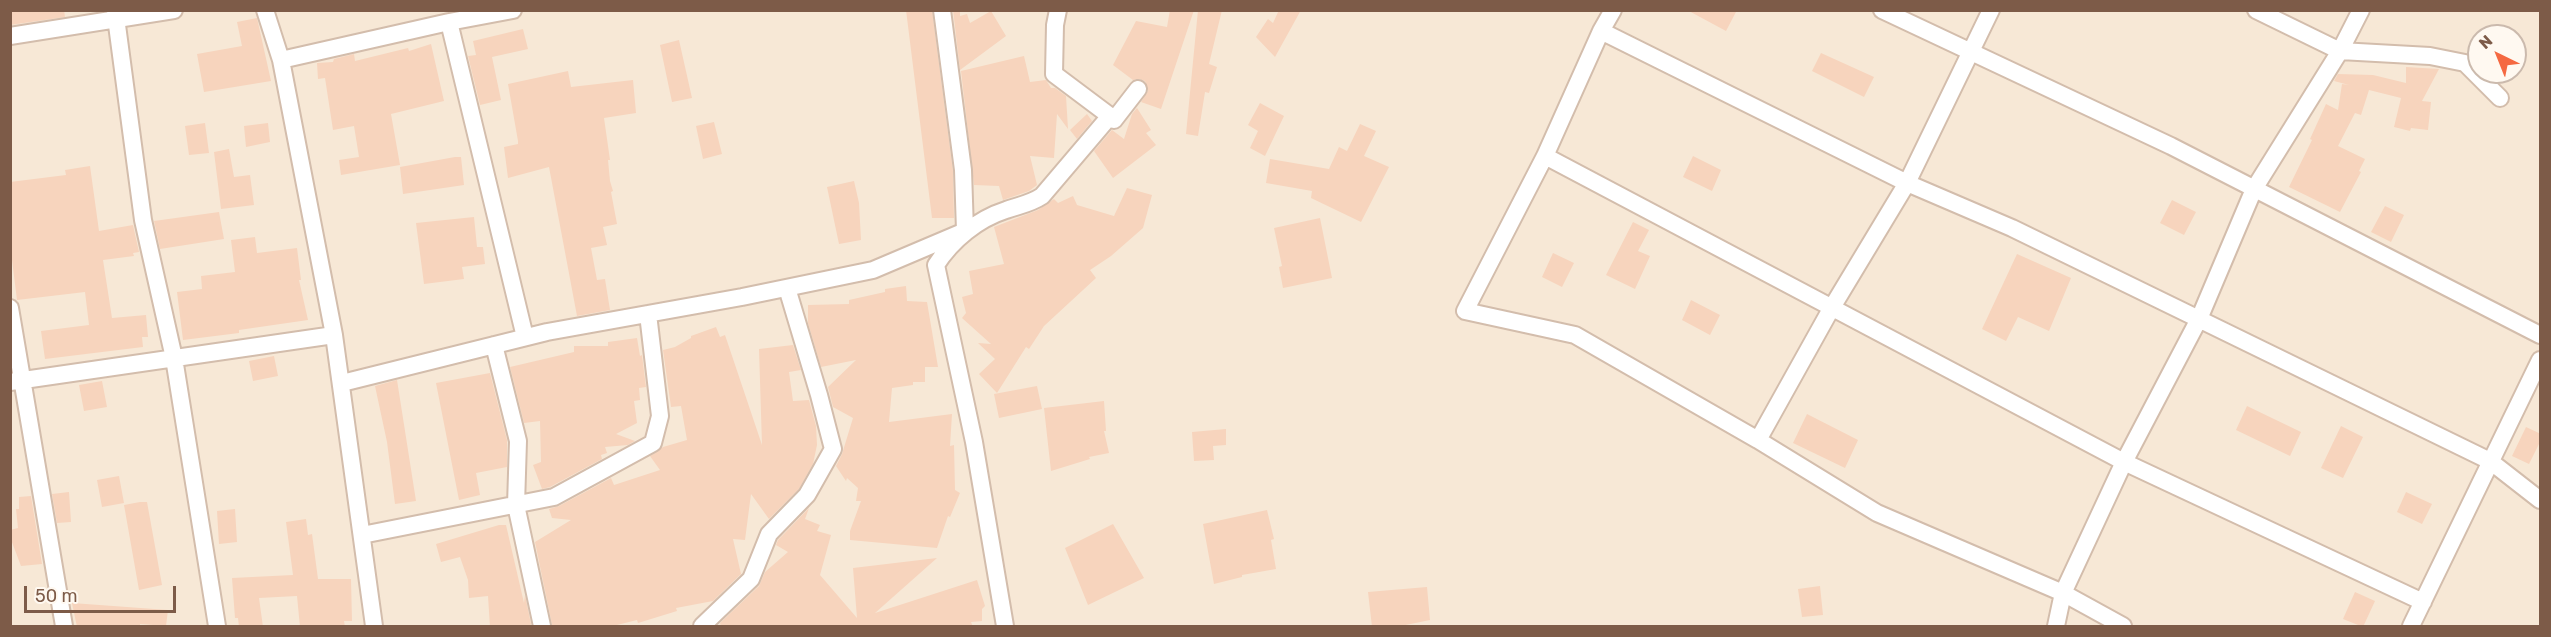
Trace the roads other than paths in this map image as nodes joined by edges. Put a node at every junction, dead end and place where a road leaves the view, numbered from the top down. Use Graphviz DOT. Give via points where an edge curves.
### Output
graph roads {
  1 [pos="174,10"];
  2 [pos="265,10"];
  3 [pos="513,10"];
  4 [pos="942,10"];
  5 [pos="1058,10"];
  6 [pos="1613,10"];
  7 [pos="1882,10"];
  8 [pos="1990,10"];
  9 [pos="2256,10"];
  10 [pos="2361,10"];
  11 [pos="116,15"];
  12 [pos="449,22"];
  13 [pos="1600,31"];
  14 [pos="10,36"];
  15 [pos="1970,51"];
  16 [pos="2340,51"];
  17 [pos="281,60"];
  18 [pos="1138,89"];
  19 [pos="2500,98"];
  20 [pos="1110,116"];
  21 [pos="1545,156"];
  22 [pos="1907,183"];
  23 [pos="2254,189"];
  24 [pos="965,231"];
  25 [pos="787,288"];
  26 [pos="10,308"];
  27 [pos="1831,309"];
  28 [pos="648,314"];
  29 [pos="2199,319"];
  30 [pos="334,334"];
  31 [pos="2541,335"];
  32 [pos="525,337"];
  33 [pos="494,345"];
  34 [pos="174,358"];
  35 [pos="2541,360"];
  36 [pos="17,381"];
  37 [pos="342,383"];
  38 [pos="1758,440"];
  39 [pos="2490,461"];
  40 [pos="2124,462"];
  41 [pos="2541,500"];
  42 [pos="516,505"];
  43 [pos="362,536"];
  44 [pos="2063,593"];
  45 [pos="2422,602"];
  46 [pos="64,627"];
  47 [pos="217,627"];
  48 [pos="374,627"];
  49 [pos="542,627"];
  50 [pos="702,627"];
  51 [pos="1005,627"];
  52 [pos="2056,627"];
  53 [pos="2123,627"];
  54 [pos="2411,627"];
  1 -- 11 [label="street"];
  2 -- 17 [label="street"];
  3 -- 12 [label="street"];
  4 -- 24 [label="street" via="963,170"];
  5 -- 20 [label="street" via="1054,74"];
  6 -- 13 [label="street"];
  7 -- 15 [label="street"];
  8 -- 15 [label="street"];
  9 -- 16 [label="street"];
  10 -- 16 [label="street"];
  11 -- 14 [label="street"];
  11 -- 34 [label="street" via="143,220"];
  12 -- 17 [label="street"];
  12 -- 32 [label="street"];
  13 -- 21 [label="street"];
  13 -- 22 [label="street"];
  15 -- 22 [label="street"];
  15 -- 23 [label="street"];
  16 -- 19 [label="street" via="2430,56 2465,63"];
  16 -- 23 [label="street"];
  17 -- 30 [label="street"];
  18 -- 20 [label="street" via="1114,120"];
  20 -- 24 [label="street" via="1042,196"];
  21 -- 27 [label="street"];
  21 -- 38 [label="street" via="1465,311 1575,335"];
  22 -- 27 [label="street"];
  22 -- 29 [label="street" via="2012,228"];
  23 -- 29 [label="street"];
  23 -- 31 [label="street"];
  24 -- 25 [label="street" via="873,270"];
  24 -- 51 [label="street" via="936,265 974,442"];
  25 -- 28 [label="street"];
  25 -- 50 [label="street" via="833,449 807,495 769,534 751,579"];
  26 -- 36 [label="street"];
  27 -- 38 [label="street"];
  27 -- 40 [label="street"];
  28 -- 32 [label="street"];
  28 -- 42 [label="street" via="660,416 653,443 554,497"];
  29 -- 39 [label="street"];
  29 -- 40 [label="street"];
  30 -- 34 [label="street"];
  30 -- 37 [label="street"];
  32 -- 33 [label="street"];
  33 -- 37 [label="street"];
  33 -- 42 [label="street" via="518,441"];
  34 -- 36 [label="street"];
  34 -- 47 [label="street"];
  35 -- 39 [label="street"];
  36 -- 46 [label="street"];
  37 -- 43 [label="street"];
  38 -- 44 [label="street" via="1877,513"];
  39 -- 41 [label="street"];
  39 -- 45 [label="street"];
  40 -- 44 [label="street"];
  40 -- 45 [label="street"];
  42 -- 43 [label="street"];
  42 -- 49 [label="street"];
  43 -- 48 [label="street"];
  44 -- 52 [label="street"];
  44 -- 53 [label="street"];
  45 -- 54 [label="street"];
}
